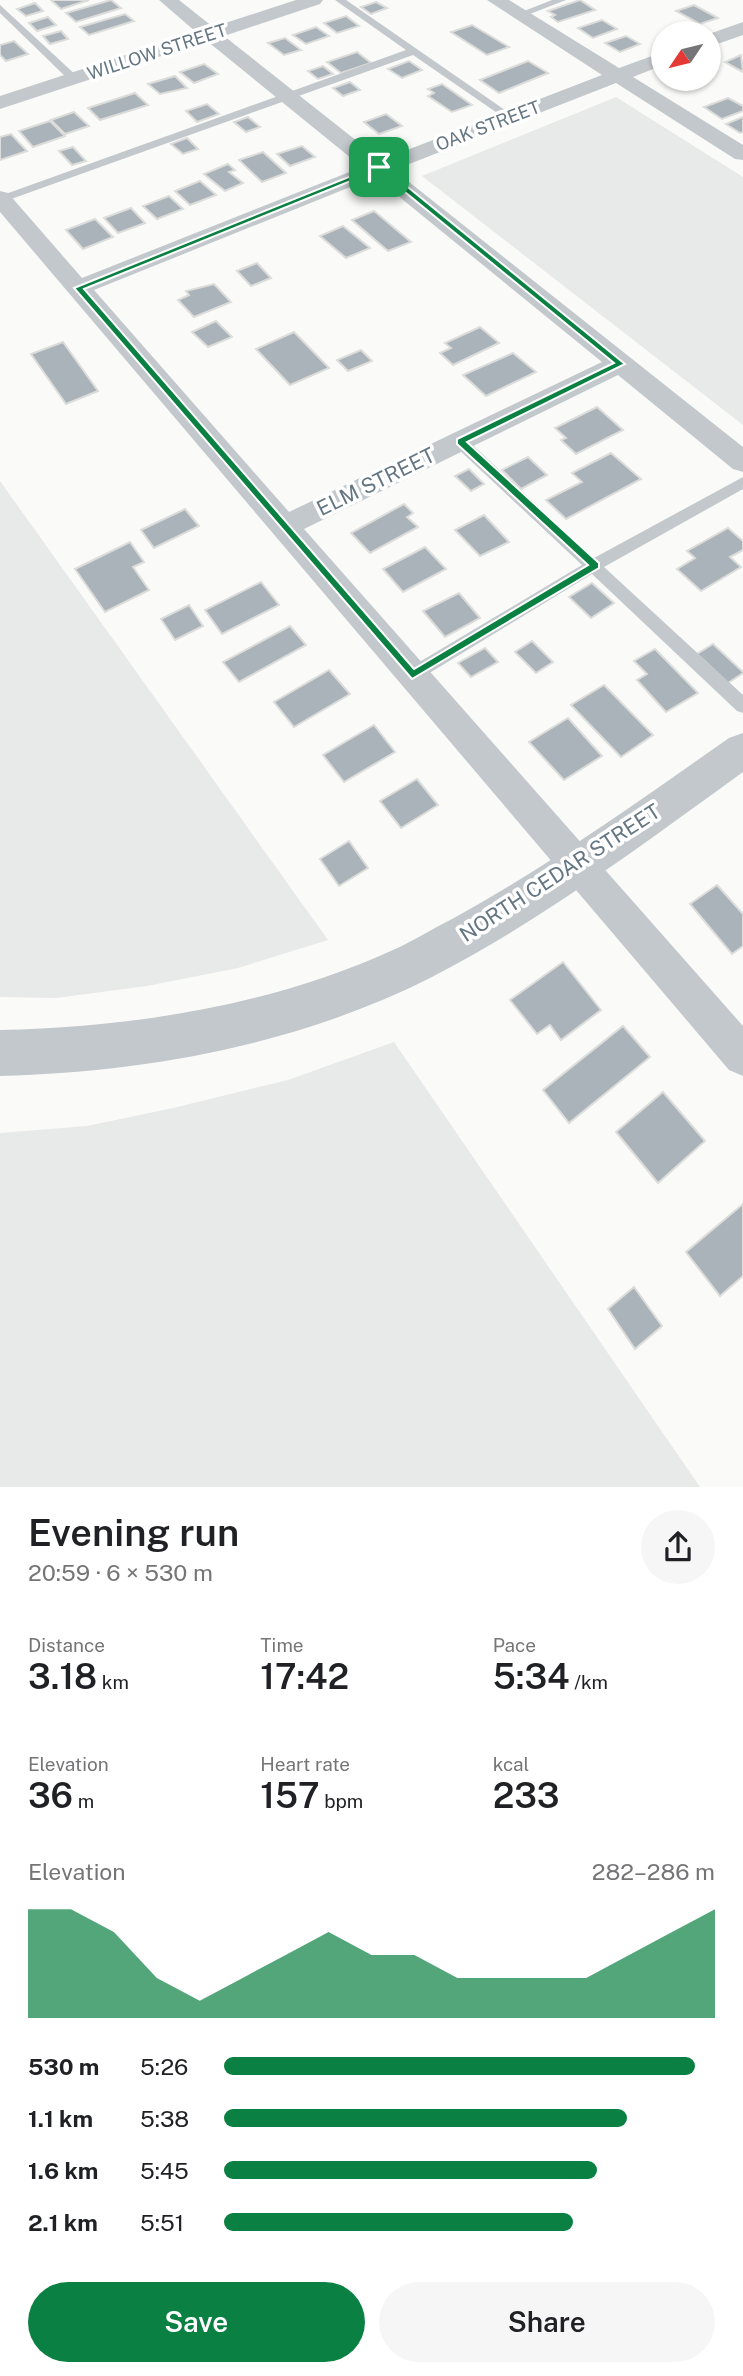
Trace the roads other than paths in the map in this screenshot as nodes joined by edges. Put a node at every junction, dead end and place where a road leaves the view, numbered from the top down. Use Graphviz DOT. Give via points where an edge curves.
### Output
graph roads {
  1 [pos="168,0"];
  2 [pos="314,0"];
  3 [pos="340,0"];
  4 [pos="496,0"];
  5 [pos="561,0"];
  6 [pos="0,8"];
  7 [pos="519,15"];
  8 [pos="743,27"];
  9 [pos="210,34"];
  10 [pos="721,36"];
  11 [pos="414,51"];
  12 [pos="651,63"];
  13 [pos="617,76"];
  14 [pos="74,79"];
  15 [pos="289,96"];
  16 [pos="0,103"];
  17 [pos="510,117"];
  18 [pos="738,146"];
  19 [pos="379,167"];
  20 [pos="1,199"];
  21 [pos="78,288"];
  22 [pos="620,364"];
  23 [pos="460,442"];
  24 [pos="743,462"];
  25 [pos="743,482"];
  26 [pos="283,527"];
  27 [pos="595,565"];
  28 [pos="412,675"];
  29 [pos="743,706"];
  30 [pos="743,750"];
  31 [pos="579,865"];
  32 [pos="0,1053"];
  33 [pos="743,1056"];
  1 -- 9 [label="street"];
  2 -- 9 [label="street, WILLOW STREET"];
  3 -- 11 [label="lane"];
  4 -- 7 [label="street"];
  5 -- 7 [label="lane"];
  6 -- 14 [label="lane"];
  7 -- 13 [label="street"];
  8 -- 10 [label="street"];
  9 -- 14 [label="street, WILLOW STREET"];
  9 -- 15 [label="street"];
  11 -- 15 [label="lane"];
  11 -- 17 [label="lane"];
  12 -- 13 [label="street, OAK STREET"];
  13 -- 17 [label="street, OAK STREET"];
  13 -- 18 [label="street"];
  14 -- 16 [label="street, WILLOW STREET"];
  15 -- 19 [label="street"];
  15 -- 20 [label="lane"];
  17 -- 19 [label="street, OAK STREET"];
  19 -- 21 [label="street, OAK STREET"];
  19 -- 22 [label="street"];
  20 -- 21 [label="street"];
  21 -- 26 [label="street"];
  22 -- 23 [label="street, ELM STREET"];
  22 -- 24 [label="street"];
  23 -- 26 [label="street, ELM STREET"];
  23 -- 27 [label="lane"];
  25 -- 27 [label="lane"];
  26 -- 28 [label="street"];
  27 -- 28 [label="lane"];
  27 -- 29 [label="lane"];
  28 -- 31 [label="street"];
  30 -- 31 [label="street, NORTH CEDAR STREET"];
  31 -- 32 [label="street, NORTH CEDAR STREET" via="498,917 402,968 303,1007 198,1035 126,1046"];
  31 -- 33 [label="street"];
}
